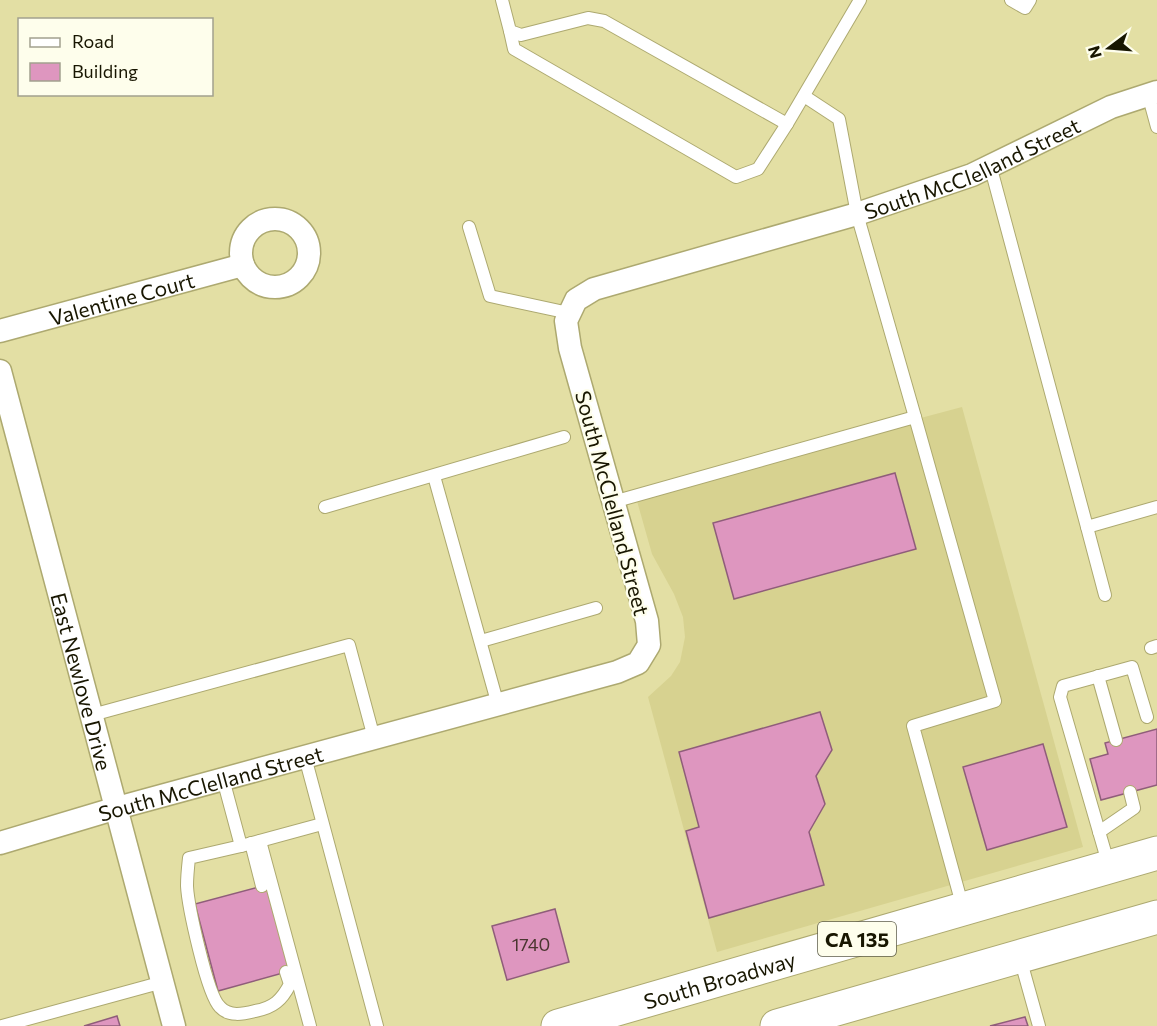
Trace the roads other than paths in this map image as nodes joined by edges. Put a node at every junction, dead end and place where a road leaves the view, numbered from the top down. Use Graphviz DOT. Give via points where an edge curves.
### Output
graph roads {
  1 [pos="502,0"];
  2 [pos="860,0"];
  3 [pos="1011,0"];
  4 [pos="1030,0"];
  5 [pos="510,31"];
  6 [pos="1152,93"];
  7 [pos="804,96"];
  8 [pos="787,124"];
  9 [pos="1157,127"];
  10 [pos="990,165"];
  11 [pos="857,214"];
  12 [pos="469,226"];
  13 [pos="243,265"];
  14 [pos="569,313"];
  15 [pos="0,331"];
  16 [pos="0,371"];
  17 [pos="915,417"];
  18 [pos="564,437"];
  19 [pos="434,476"];
  20 [pos="613,502"];
  21 [pos="325,507"];
  22 [pos="1157,507"];
  23 [pos="1087,527"];
  24 [pos="1105,595"];
  25 [pos="596,608"];
  26 [pos="481,641"];
  27 [pos="1098,676"];
  28 [pos="498,705"];
  29 [pos="92,715"];
  30 [pos="1147,717"];
  31 [pos="374,738"];
  32 [pos="1116,741"];
  33 [pos="305,757"];
  34 [pos="223,779"];
  35 [pos="1130,792"];
  36 [pos="117,808"];
  37 [pos="322,824"];
  38 [pos="1099,832"];
  39 [pos="0,843"];
  40 [pos="251,843"];
  41 [pos="1157,853"];
  42 [pos="1109,867"];
  43 [pos="262,886"];
  44 [pos="963,909"];
  45 [pos="1157,917"];
  46 [pos="1019,956"];
  47 [pos="286,972"];
  48 [pos="163,982"];
  49 [pos="307,1025"];
  50 [pos="2,1026"];
  51 [pos="174,1026"];
  52 [pos="377,1026"];
  53 [pos="558,1026"];
  54 [pos="777,1026"];
  55 [pos="1039,1026"];
  1 -- 5 [label="lane"];
  2 -- 7 [label="lane"];
  3 -- 4 [label="lane" via="1025,8"];
  5 -- 8 [label="lane" via="521,35 588,18 604,21"];
  5 -- 8 [label="lane" via="514,49 736,177 758,169"];
  6 -- 9 [label="lane"];
  6 -- 10 [label="street, South McClelland Street" via="1111,107"];
  7 -- 8 [label="lane"];
  7 -- 11 [label="lane" via="839,119"];
  10 -- 11 [label="street, South McClelland Street" via="972,175"];
  10 -- 23 [label="lane"];
  11 -- 14 [label="street, South McClelland Street" via="594,289 576,300"];
  11 -- 17 [label="lane"];
  12 -- 14 [label="lane" via="490,296"];
  13 -- 15 [label="street, Valentine Court"];
  14 -- 20 [label="street, South McClelland Street" via="566,321 570,348"];
  16 -- 29 [label="street, East Newlove Drive"];
  17 -- 20 [label="lane"];
  17 -- 44 [label="lane" via="994,701 913,726"];
  18 -- 19 [label="lane"];
  19 -- 21 [label="lane"];
  19 -- 26 [label="lane"];
  20 -- 28 [label="street, South McClelland Street" via="647,621 649,645 638,663 617,672"];
  22 -- 23 [label="lane"];
  23 -- 24 [label="lane"];
  25 -- 26 [label="lane"];
  26 -- 28 [label="lane"];
  27 -- 30 [label="lane" via="1132,666"];
  27 -- 32 [label="lane"];
  27 -- 38 [label="lane" via="1063,686 1060,697"];
  28 -- 31 [label="street, South McClelland Street"];
  29 -- 31 [label="lane" via="349,645"];
  29 -- 36 [label="street, East Newlove Drive"];
  31 -- 33 [label="street, South McClelland Street"];
  33 -- 34 [label="street, South McClelland Street"];
  33 -- 37 [label="lane"];
  34 -- 36 [label="street, South McClelland Street"];
  34 -- 40 [label="lane"];
  35 -- 38 [label="lane" via="1134,808"];
  36 -- 39 [label="street, South McClelland Street"];
  36 -- 48 [label="street, East Newlove Drive"];
  37 -- 40 [label="lane"];
  37 -- 52 [label="lane"];
  38 -- 42 [label="lane"];
  40 -- 43 [label="lane"];
  40 -- 47 [label="lane" via="189,858 189,906 209,985 219,1007 227,1012 263,1010 283,999 290,984"];
  40 -- 49 [label="lane"];
  41 -- 42 [label="main road, South Broadway / CA 135"];
  42 -- 44 [label="main road, South Broadway / CA 135"];
  44 -- 53 [label="main road, South Broadway / CA 135"];
  45 -- 46 [label="main road"];
  46 -- 54 [label="main road"];
  46 -- 55 [label="lane"];
  48 -- 50 [label="lane"];
  48 -- 51 [label="street, East Newlove Drive"];
}
